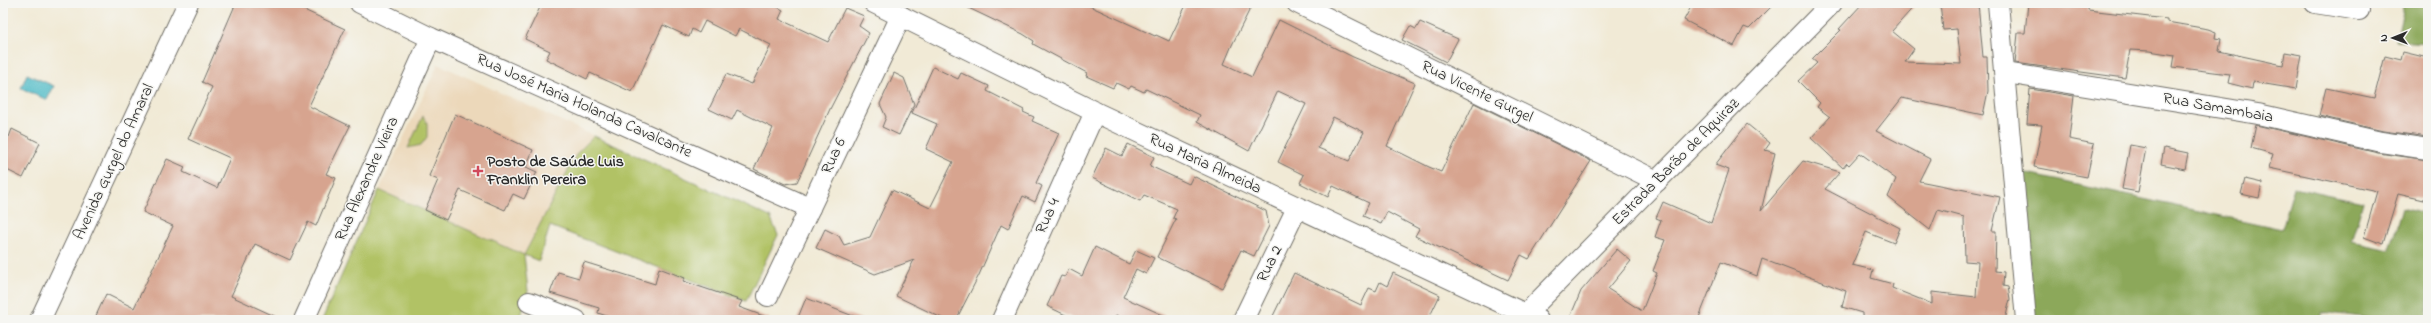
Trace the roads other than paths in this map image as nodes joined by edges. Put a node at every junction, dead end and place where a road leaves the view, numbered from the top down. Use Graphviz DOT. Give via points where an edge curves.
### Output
graph roads {
  1 [pos="188,3"];
  2 [pos="360,3"];
  3 [pos="874,3"];
  4 [pos="1297,3"];
  5 [pos="1832,3"];
  6 [pos="1998,3"];
  7 [pos="2315,3"];
  8 [pos="2360,10"];
  9 [pos="901,16"];
  10 [pos="431,38"];
  11 [pos="2006,73"];
  12 [pos="1095,112"];
  13 [pos="2428,149"];
  14 [pos="1657,181"];
  15 [pos="810,208"];
  16 [pos="1297,208"];
  17 [pos="768,296"];
  18 [pos="529,302"];
  19 [pos="1528,318"];
  20 [pos="40,320"];
  21 [pos="304,320"];
  22 [pos="576,320"];
  23 [pos="1002,320"];
  24 [pos="1243,320"];
  25 [pos="2026,320"];
  1 -- 20 [label="street, Avenida Gurgel do Amaral"];
  2 -- 10 [label="street, Rua José Maria Holanda Cavalcante"];
  3 -- 9 [label="street, Rua Maria Almeida"];
  4 -- 14 [label="street, Rua Vicente Gurgel"];
  5 -- 14 [label="street, Estrada Barão de Aquiraz"];
  6 -- 11 [label="street"];
  7 -- 8 [label="street"];
  9 -- 12 [label="street, Rua Maria Almeida"];
  9 -- 15 [label="street, Rua 6"];
  10 -- 15 [label="street, Rua José Maria Holanda Cavalcante"];
  10 -- 21 [label="street, Rua Alexandre Vieira"];
  11 -- 13 [label="street, Rua Samambaia" via="2258,114 2381,142"];
  11 -- 25 [label="street"];
  12 -- 16 [label="street, Rua Maria Almeida"];
  12 -- 23 [label="street, Rua 4"];
  14 -- 19 [label="street, Estrada Barão de Aquiraz"];
  15 -- 17 [label="street, Rua 6"];
  16 -- 19 [label="street, Rua Maria Almeida" via="1410,258"];
  16 -- 24 [label="street, Rua 2"];
  18 -- 22 [label="street"];
}
